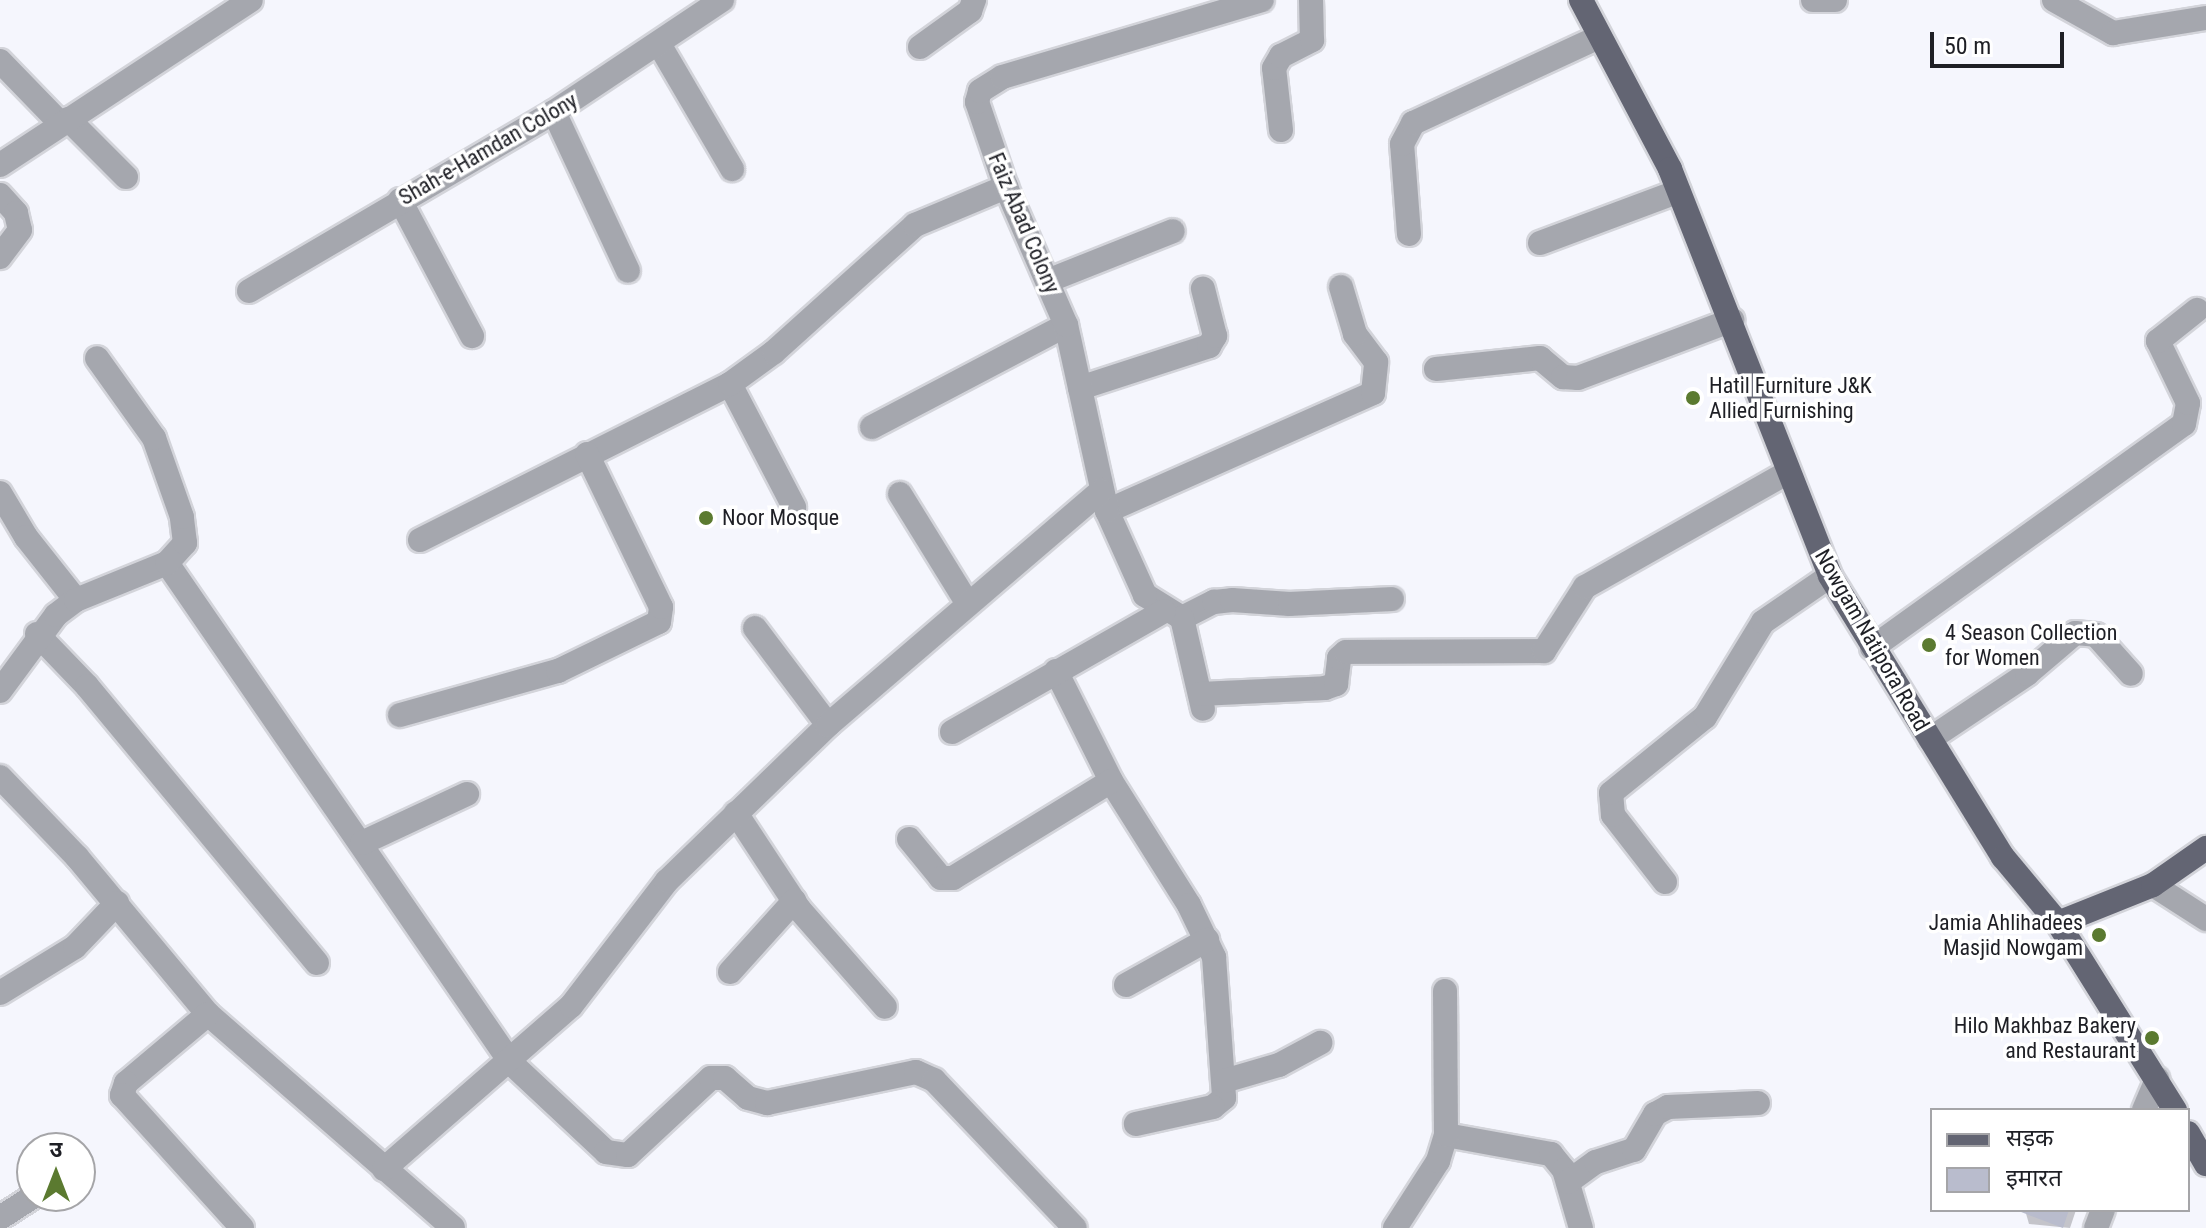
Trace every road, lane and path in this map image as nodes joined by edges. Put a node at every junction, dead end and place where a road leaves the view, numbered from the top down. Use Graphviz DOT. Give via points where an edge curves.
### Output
graph roads {
  1 [pos="722,0"];
  2 [pos="974,0"];
  3 [pos="1262,0"];
  4 [pos="1311,0"];
  5 [pos="1581,0"];
  6 [pos="1813,0"];
  7 [pos="1835,0"];
  8 [pos="2054,0"];
  9 [pos="243,2"];
  10 [pos="2206,18"];
  11 [pos="1599,37"];
  12 [pos="659,44"];
  13 [pos="920,47"];
  14 [pos="0,61"];
  15 [pos="554,112"];
  16 [pos="64,121"];
  17 [pos="1281,130"];
  18 [pos="0,165"];
  19 [pos="732,169"];
  20 [pos="126,177"];
  21 [pos="1006,187"];
  22 [pos="1679,191"];
  23 [pos="0,195"];
  24 [pos="400,200"];
  25 [pos="1173,231"];
  26 [pos="1409,234"];
  27 [pos="1540,243"];
  28 [pos="0,257"];
  29 [pos="628,271"];
  30 [pos="1050,280"];
  31 [pos="1341,287"];
  32 [pos="1203,289"];
  33 [pos="249,291"];
  34 [pos="2197,310"];
  35 [pos="1732,320"];
  36 [pos="1066,325"];
  37 [pos="472,336"];
  38 [pos="97,358"];
  39 [pos="1436,369"];
  40 [pos="730,384"];
  41 [pos="1080,388"];
  42 [pos="872,427"];
  43 [pos="587,454"];
  44 [pos="1785,474"];
  45 [pos="0,493"];
  46 [pos="900,494"];
  47 [pos="1104,501"];
  48 [pos="794,507"];
  49 [pos="420,540"];
  50 [pos="167,563"];
  51 [pos="1830,576"];
  52 [pos="1392,599"];
  53 [pos="76,600"];
  54 [pos="968,604"];
  55 [pos="1173,614"];
  56 [pos="755,628"];
  57 [pos="37,634"];
  58 [pos="1872,648"];
  59 [pos="1056,671"];
  60 [pos="2131,674"];
  61 [pos="0,691"];
  62 [pos="400,715"];
  63 [pos="828,725"];
  64 [pos="952,732"];
  65 [pos="1930,739"];
  66 [pos="0,777"];
  67 [pos="1111,781"];
  68 [pos="467,794"];
  69 [pos="736,813"];
  70 [pos="909,839"];
  71 [pos="362,843"];
  72 [pos="2206,848"];
  73 [pos="1665,882"];
  74 [pos="2153,885"];
  75 [pos="794,901"];
  76 [pos="117,903"];
  77 [pos="2206,919"];
  78 [pos="2058,923"];
  79 [pos="1207,940"];
  80 [pos="317,963"];
  81 [pos="730,972"];
  82 [pos="1126,985"];
  83 [pos="1445,991"];
  84 [pos="0,993"];
  85 [pos="885,1007"];
  86 [pos="208,1014"];
  87 [pos="1320,1043"];
  88 [pos="511,1063"];
  89 [pos="2157,1079"];
  90 [pos="1224,1081"];
  91 [pos="1758,1103"];
  92 [pos="2145,1108"];
  93 [pos="2174,1108"];
  94 [pos="1136,1124"];
  95 [pos="1446,1135"];
  96 [pos="2190,1136"];
  97 [pos="2206,1164"];
  98 [pos="384,1169"];
  99 [pos="1568,1182"];
  100 [pos="242,1228"];
  101 [pos="453,1228"];
  102 [pos="1075,1228"];
  103 [pos="1395,1228"];
  104 [pos="1581,1228"];
  1 -- 12 [label="street, Shah-e-Hamdan Colony"];
  2 -- 13 [label="street" via="970,11"];
  3 -- 21 [label="street, Faiz Abad Colony" via="990,82 977,102"];
  4 -- 17 [label="street" via="1312,40 1275,61"];
  5 -- 11 [label="main road, Nowgam Natipora Road"];
  6 -- 7 [label="street"];
  8 -- 10 [label="street" via="2113,33"];
  9 -- 16 [label="street"];
  11 -- 22 [label="main road, Nowgam Natipora Road"];
  11 -- 26 [label="street" via="1413,123 1402,144"];
  12 -- 15 [label="street, Shah-e-Hamdan Colony"];
  12 -- 19 [label="street"];
  14 -- 16 [label="street"];
  15 -- 24 [label="street, Shah-e-Hamdan Colony"];
  15 -- 29 [label="street"];
  16 -- 18 [label="street"];
  16 -- 20 [label="street"];
  21 -- 30 [label="street, Faiz Abad Colony"];
  21 -- 40 [label="street" via="915,225 774,352"];
  22 -- 27 [label="street"];
  22 -- 35 [label="main road, Nowgam Natipora Road"];
  23 -- 28 [label="street" via="16,213 20,230"];
  24 -- 33 [label="street, Shah-e-Hamdan Colony"];
  24 -- 37 [label="street"];
  25 -- 30 [label="street"];
  30 -- 36 [label="street, Faiz Abad Colony"];
  31 -- 47 [label="street" via="1355,334 1376,362 1373,393"];
  32 -- 41 [label="street" via="1215,336 1209,346"];
  34 -- 58 [label="street" via="2164,331 2158,341 2188,403 2184,424"];
  35 -- 39 [label="street" via="1578,378 1563,377 1540,358"];
  35 -- 44 [label="main road, Nowgam Natipora Road"];
  36 -- 41 [label="street, Faiz Abad Colony"];
  36 -- 42 [label="street"];
  38 -- 50 [label="street" via="165,460 186,532 185,543"];
  40 -- 43 [label="street"];
  40 -- 48 [label="street"];
  41 -- 47 [label="street, Faiz Abad Colony"];
  43 -- 49 [label="street"];
  43 -- 62 [label="street" via="661,607 659,622 548,675"];
  44 -- 51 [label="main road, Nowgam Natipora Road"];
  44 -- 55 [label="street" via="1585,587 1544,651 1346,652 1339,658 1339,679 1325,688 1202,702"];
  45 -- 53 [label="street" via="26,537"];
  46 -- 54 [label="street"];
  47 -- 54 [label="street"];
  47 -- 55 [label="street, Faiz Abad Colony" via="1145,595"];
  50 -- 53 [label="street"];
  50 -- 71 [label="street"];
  51 -- 58 [label="main road, Nowgam Natipora Road"];
  51 -- 73 [label="street" via="1763,622 1705,717 1611,793 1613,815"];
  52 -- 55 [label="street" via="1223,601"];
  53 -- 57 [label="street"];
  54 -- 63 [label="street"];
  55 -- 59 [label="street"];
  56 -- 63 [label="street"];
  57 -- 61 [label="street"];
  57 -- 80 [label="street" via="87,686"];
  58 -- 65 [label="main road, Nowgam Natipora Road"];
  59 -- 64 [label="street"];
  59 -- 67 [label="street"];
  60 -- 65 [label="street" via="2096,635 2075,633 2027,674"];
  63 -- 69 [label="street"];
  65 -- 78 [label="main road, Nowgam Natipora Road" via="2003,857"];
  66 -- 76 [label="street"];
  67 -- 70 [label="street" via="953,878 941,878"];
  67 -- 79 [label="street"];
  68 -- 71 [label="street"];
  69 -- 75 [label="street"];
  69 -- 88 [label="street" via="648,903 591,984"];
  71 -- 88 [label="street"];
  72 -- 74 [label="main road"];
  74 -- 77 [label="street"];
  74 -- 78 [label="main road"];
  75 -- 81 [label="street"];
  75 -- 85 [label="street"];
  76 -- 84 [label="street" via="75,947"];
  76 -- 86 [label="street"];
  78 -- 89 [label="main road, Nowgam Natipora Road"];
  79 -- 82 [label="street"];
  79 -- 90 [label="street" via="1218,986"];
  83 -- 95 [label="street"];
  86 -- 98 [label="street"];
  86 -- 100 [label="street" via="126,1083 122,1095"];
  87 -- 90 [label="street" via="1279,1065"];
  88 -- 98 [label="street"];
  88 -- 102 [label="street" via="606,1152 621,1158 711,1078 725,1078 748,1098 767,1103 916,1072 934,1080"];
  89 -- 92 [label="street"];
  89 -- 93 [label="main road, Nowgam Natipora Road"];
  90 -- 94 [label="street" via="1221,1103"];
  91 -- 99 [label="street" via="1668,1107 1655,1114 1634,1150 1596,1162"];
  95 -- 99 [label="street" via="1543,1150 1557,1161"];
  95 -- 103 [label="street" via="1438,1161"];
  96 -- 97 [label="main road"];
  98 -- 101 [label="street"];
  99 -- 104 [label="street"];
}
